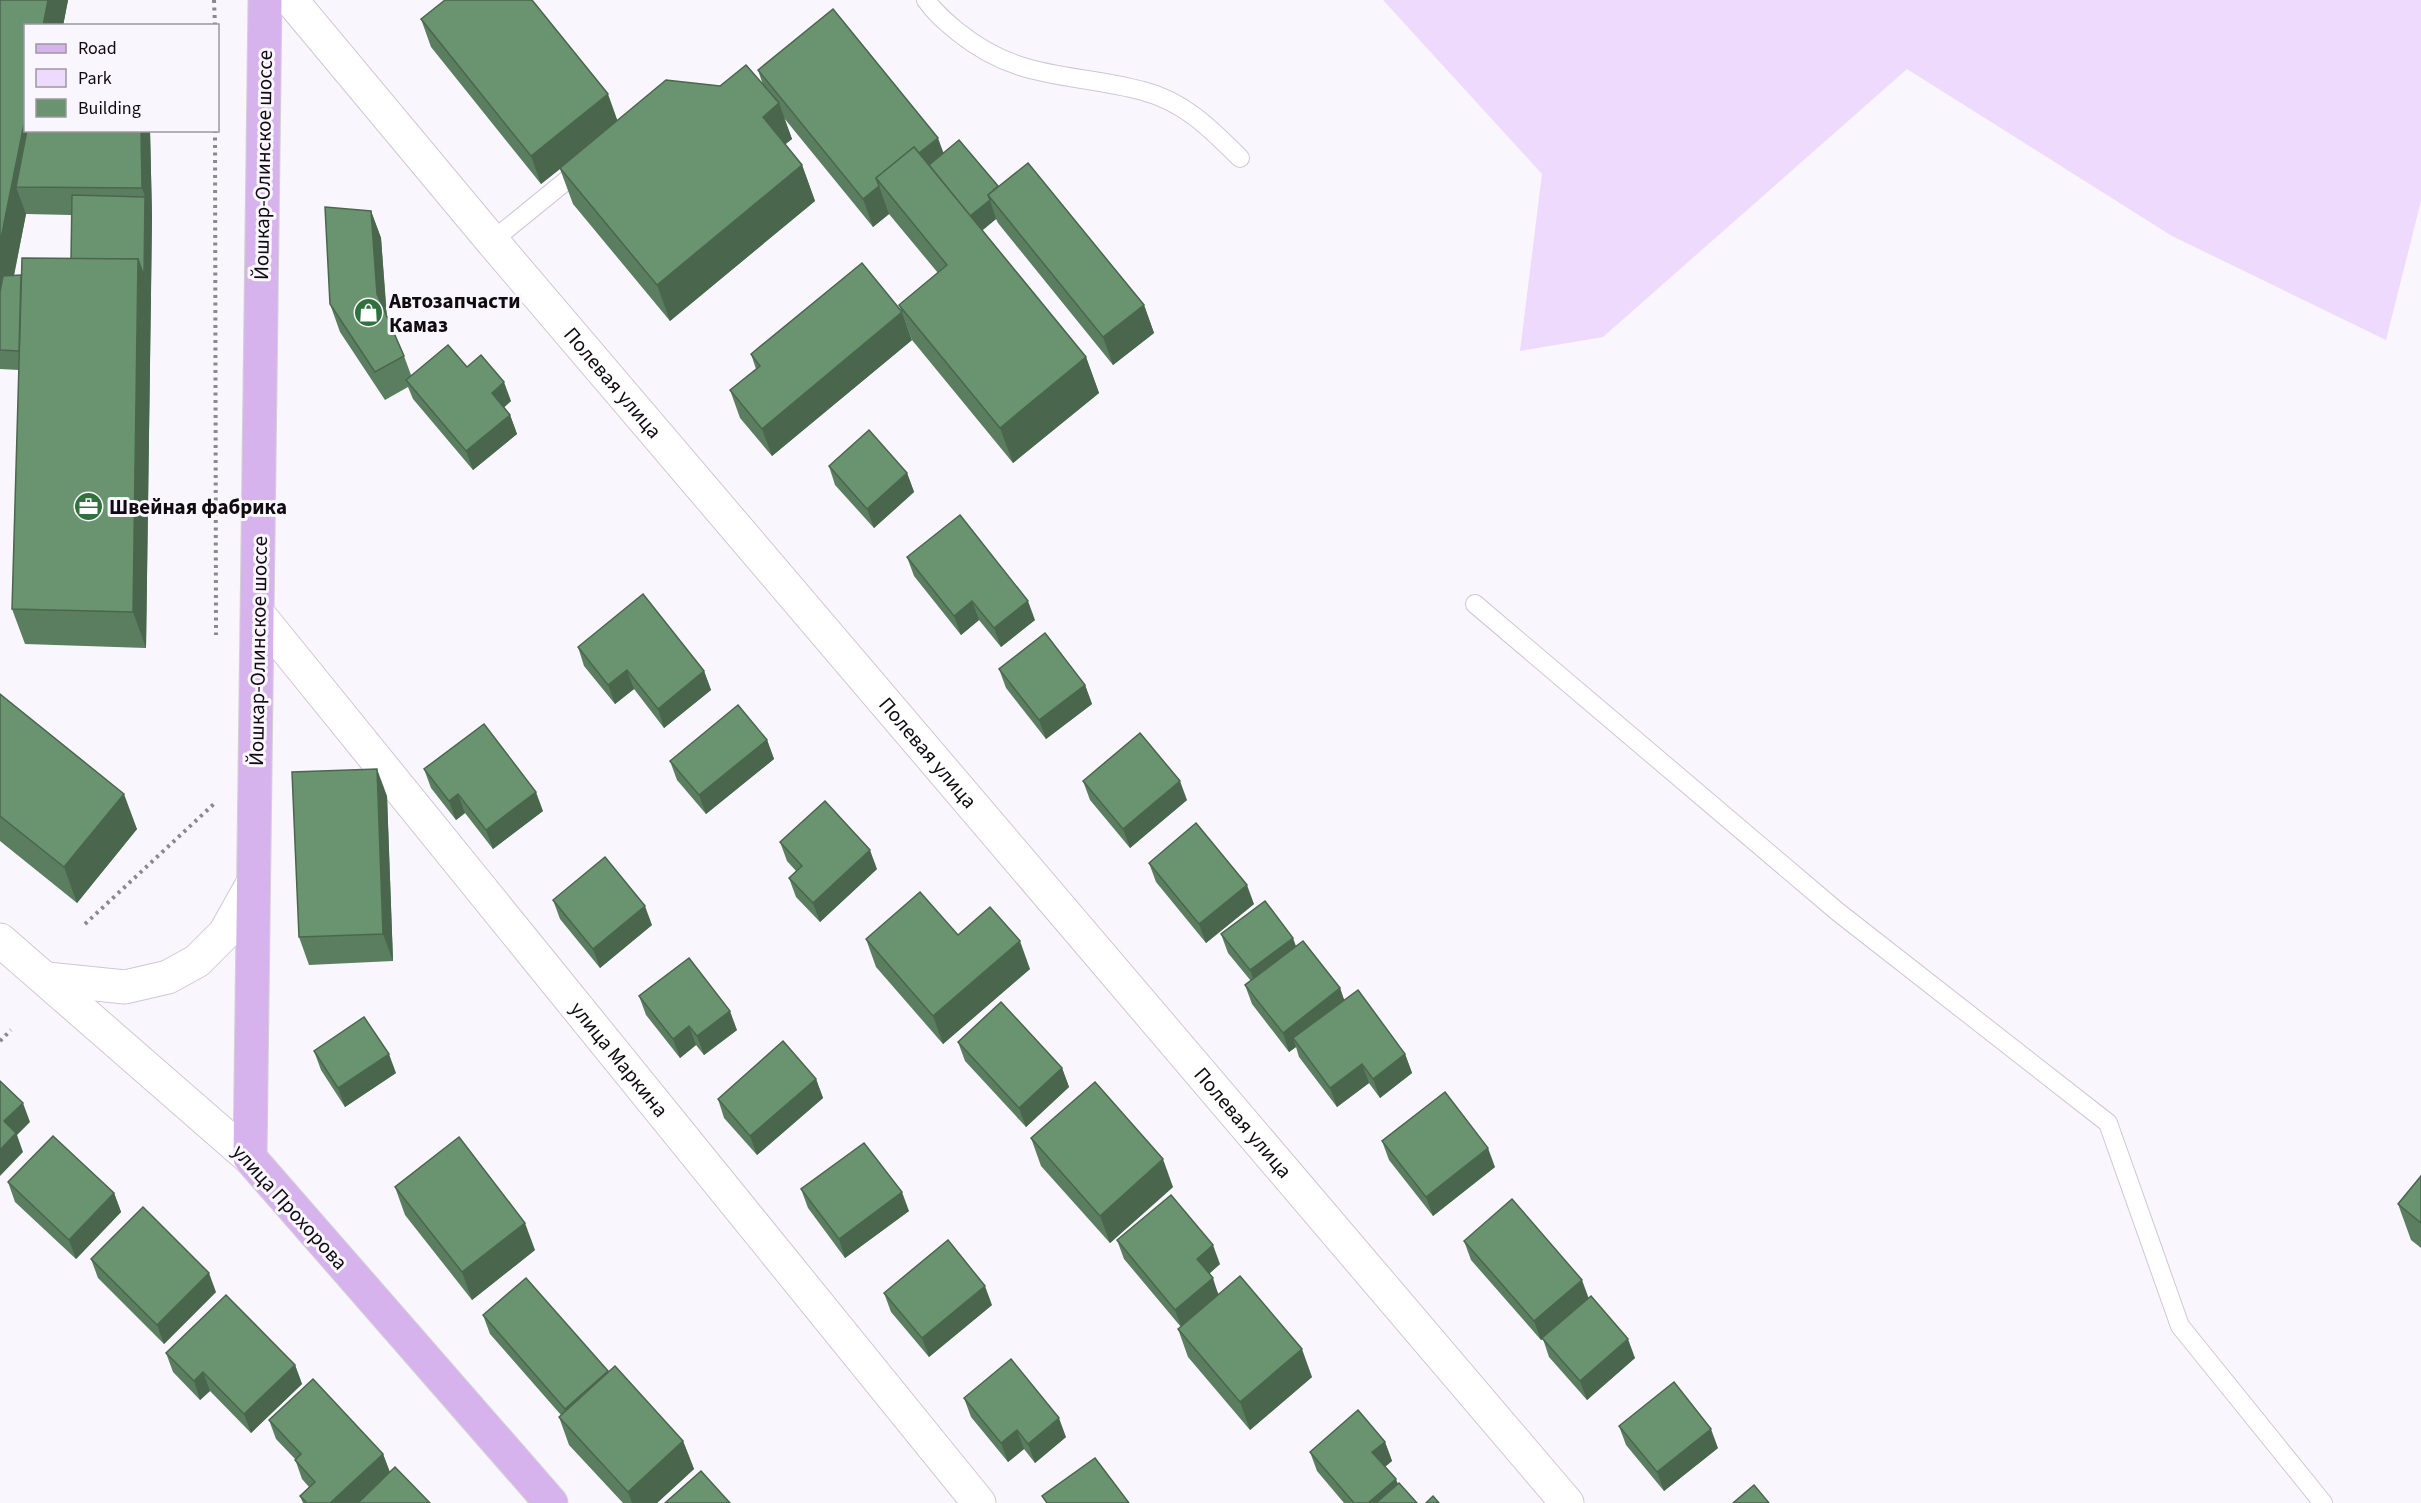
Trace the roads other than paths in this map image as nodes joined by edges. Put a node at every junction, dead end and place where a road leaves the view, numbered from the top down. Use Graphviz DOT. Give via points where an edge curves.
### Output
graph roads {
  1 [pos="265,0"];
  2 [pos="291,0"];
  3 [pos="926,0"];
  4 [pos="599,154"];
  5 [pos="1240,158"];
  6 [pos="492,241"];
  7 [pos="1475,604"];
  8 [pos="259,615"];
  9 [pos="253,883"];
  10 [pos="0,940"];
  11 [pos="46,979"];
  12 [pos="250,1158"];
  13 [pos="551,1503"];
  14 [pos="979,1503"];
  15 [pos="1567,1503"];
  16 [pos="2323,1503"];
  1 -- 8 [label="main road, Йошкар-Олинское шоссе"];
  2 -- 6 [label="street, Полевая улица"];
  3 -- 5 [label="lane" via="935,14 982,51 1020,68 1145,91 1199,117"];
  4 -- 6 [label="lane"];
  6 -- 15 [label="street, Полевая улица"];
  7 -- 16 [label="lane" via="1838,912 2108,1123 2180,1326"];
  8 -- 9 [label="main road, Йошкар-Олинское шоссе"];
  8 -- 14 [label="street, улица Маркина"];
  9 -- 11 [label="street" via="225,933 197,961 168,977 125,987"];
  9 -- 12 [label="main road, Йошкар-Олинское шоссе"];
  10 -- 11 [label="street, улица Прохорова"];
  11 -- 12 [label="street, улица Прохорова"];
  12 -- 13 [label="main road, улица Прохорова"];
}
